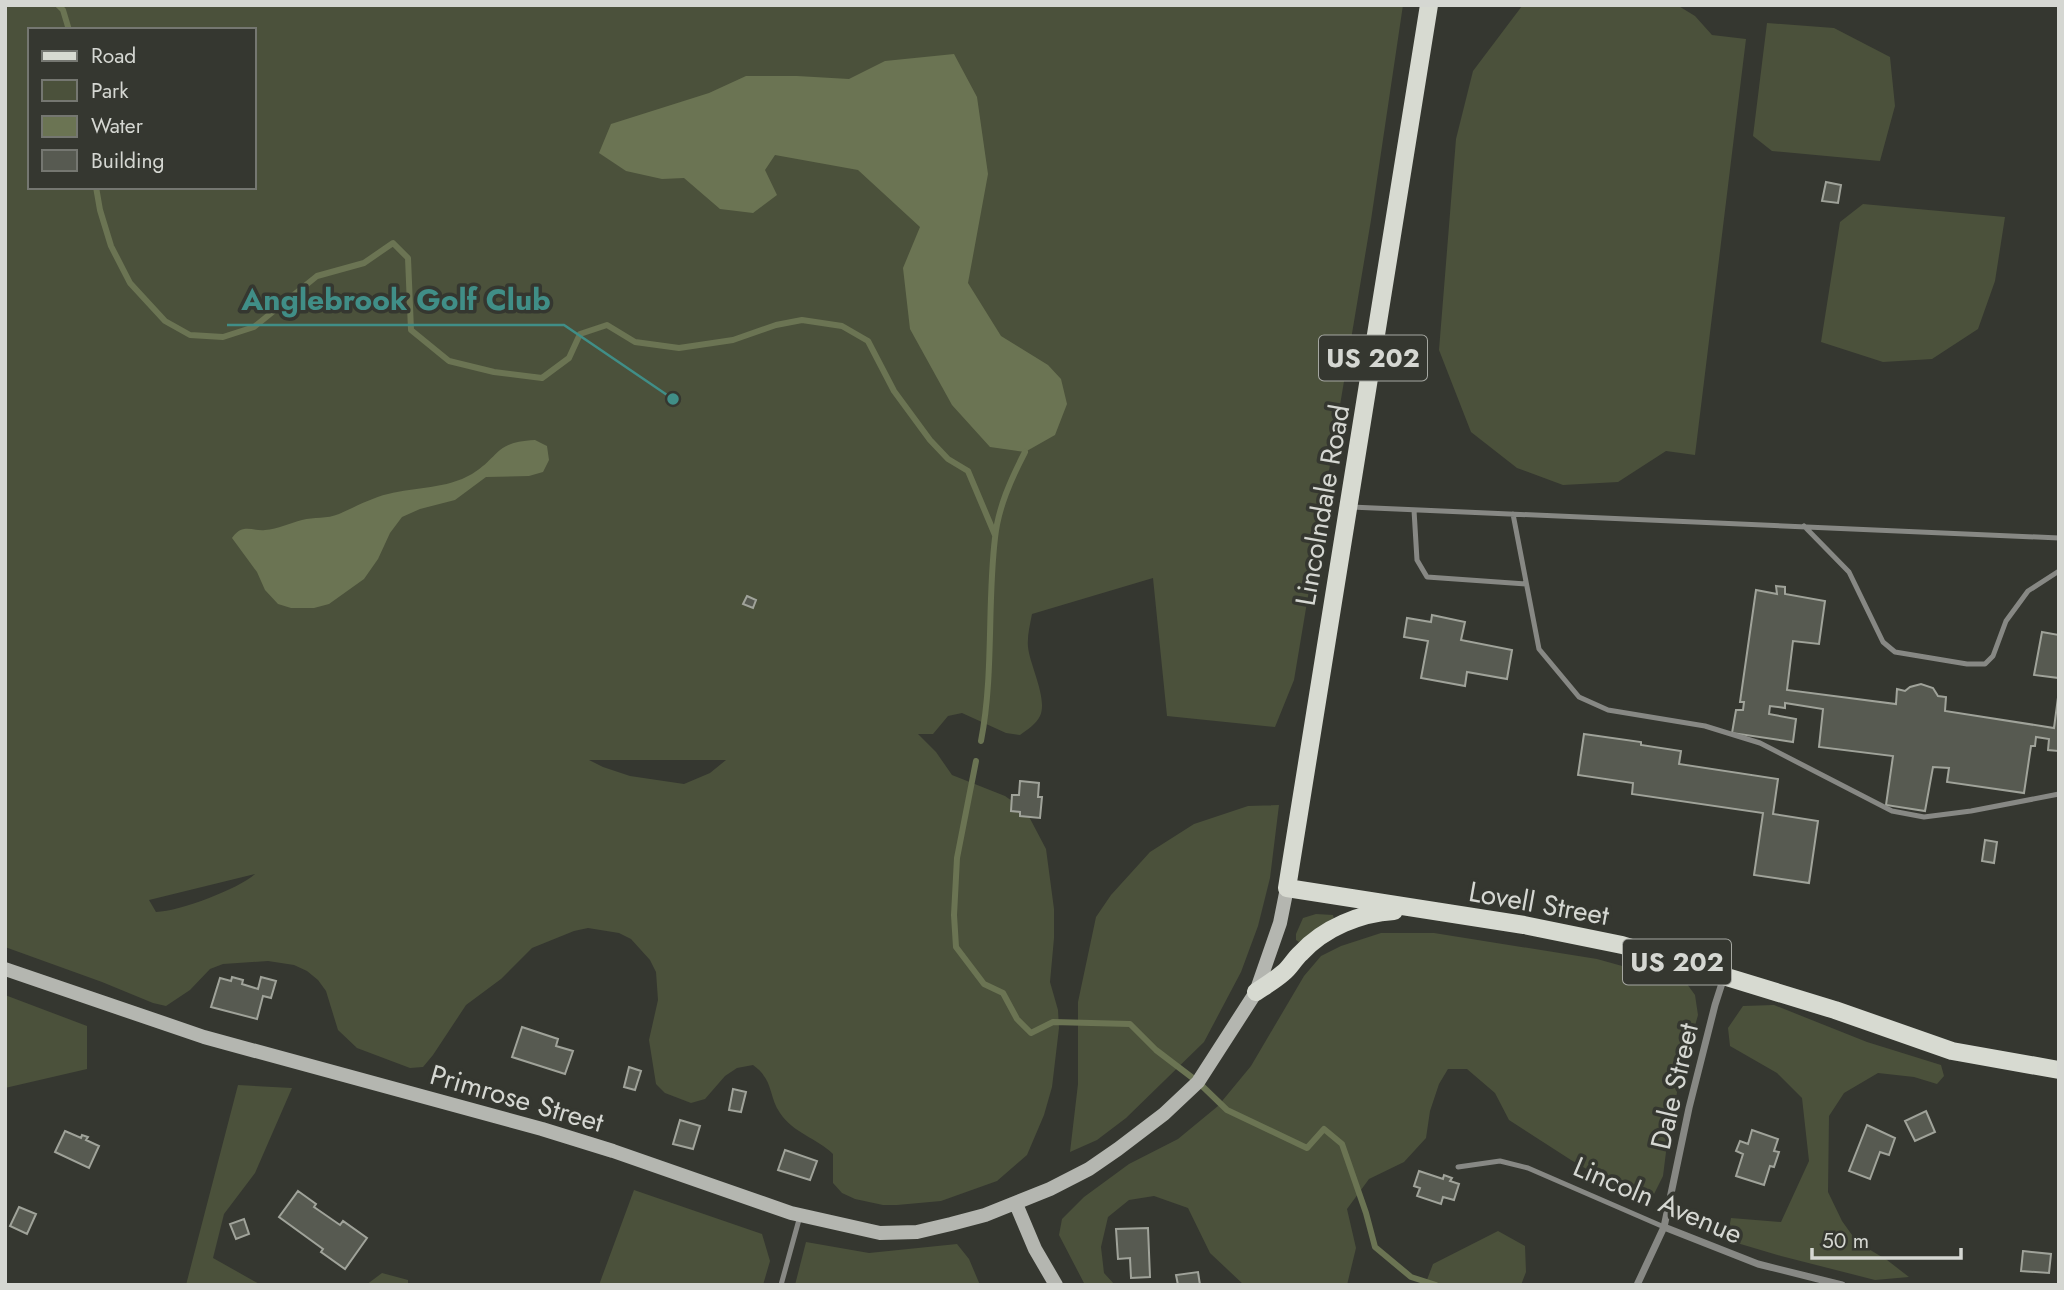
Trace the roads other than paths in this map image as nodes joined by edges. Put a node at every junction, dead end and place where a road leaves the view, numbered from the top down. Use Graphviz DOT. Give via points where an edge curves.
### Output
graph roads {
  1 [pos="1429,5"];
  2 [pos="1348,507"];
  3 [pos="1414,510"];
  4 [pos="1513,514"];
  5 [pos="1804,526"];
  6 [pos="2059,538"];
  7 [pos="2059,571"];
  8 [pos="1527,584"];
  9 [pos="2059,794"];
  10 [pos="1287,888"];
  11 [pos="1426,910"];
  12 [pos="5,969"];
  13 [pos="1724,976"];
  14 [pos="1256,992"];
  15 [pos="2059,1070"];
  16 [pos="1458,1167"];
  17 [pos="1016,1204"];
  18 [pos="800,1216"];
  19 [pos="1664,1227"];
  20 [pos="781,1285"];
  21 [pos="1056,1285"];
  22 [pos="1637,1285"];
  23 [pos="1842,1285"];
  1 -- 2 [label="main road, Lincolndale Road / US 202"];
  2 -- 3 [label="lane"];
  2 -- 10 [label="main road, Lincolndale Road / US 202"];
  3 -- 4 [label="lane"];
  3 -- 8 [label="lane" via="1418,560 1427,576"];
  4 -- 5 [label="lane"];
  4 -- 8 [label="lane"];
  5 -- 6 [label="lane"];
  5 -- 7 [label="lane" via="1849,572 1883,642 1895,652 1985,664 1993,656 2006,621 2028,592"];
  8 -- 9 [label="lane" via="1539,649 1579,697 1608,710 1705,726 1760,743 1892,811 1924,817"];
  10 -- 11 [label="main road, Lovell Street / US 202"];
  10 -- 14 [label="main road, Primrose Street"];
  11 -- 13 [label="main road, Lovell Street / US 202" via="1622,945"];
  11 -- 14 [label="main road" via="1362,916 1336,927"];
  12 -- 18 [label="main road, Primrose Street" via="204,1037 623,1154"];
  13 -- 15 [label="main road, Lovell Street / US 202" via="1952,1051"];
  13 -- 19 [label="street, Dale Street"];
  14 -- 17 [label="main road, Primrose Street" via="1198,1082 1164,1114 1089,1169"];
  16 -- 19 [label="lane, Lincoln Avenue" via="1500,1161 1528,1168"];
  17 -- 18 [label="main road, Primrose Street" via="918,1232 880,1233"];
  17 -- 21 [label="main road"];
  18 -- 20 [label="lane"];
  19 -- 22 [label="street, Dale Street"];
  19 -- 23 [label="street, Lincoln Avenue" via="1758,1264"];
}
